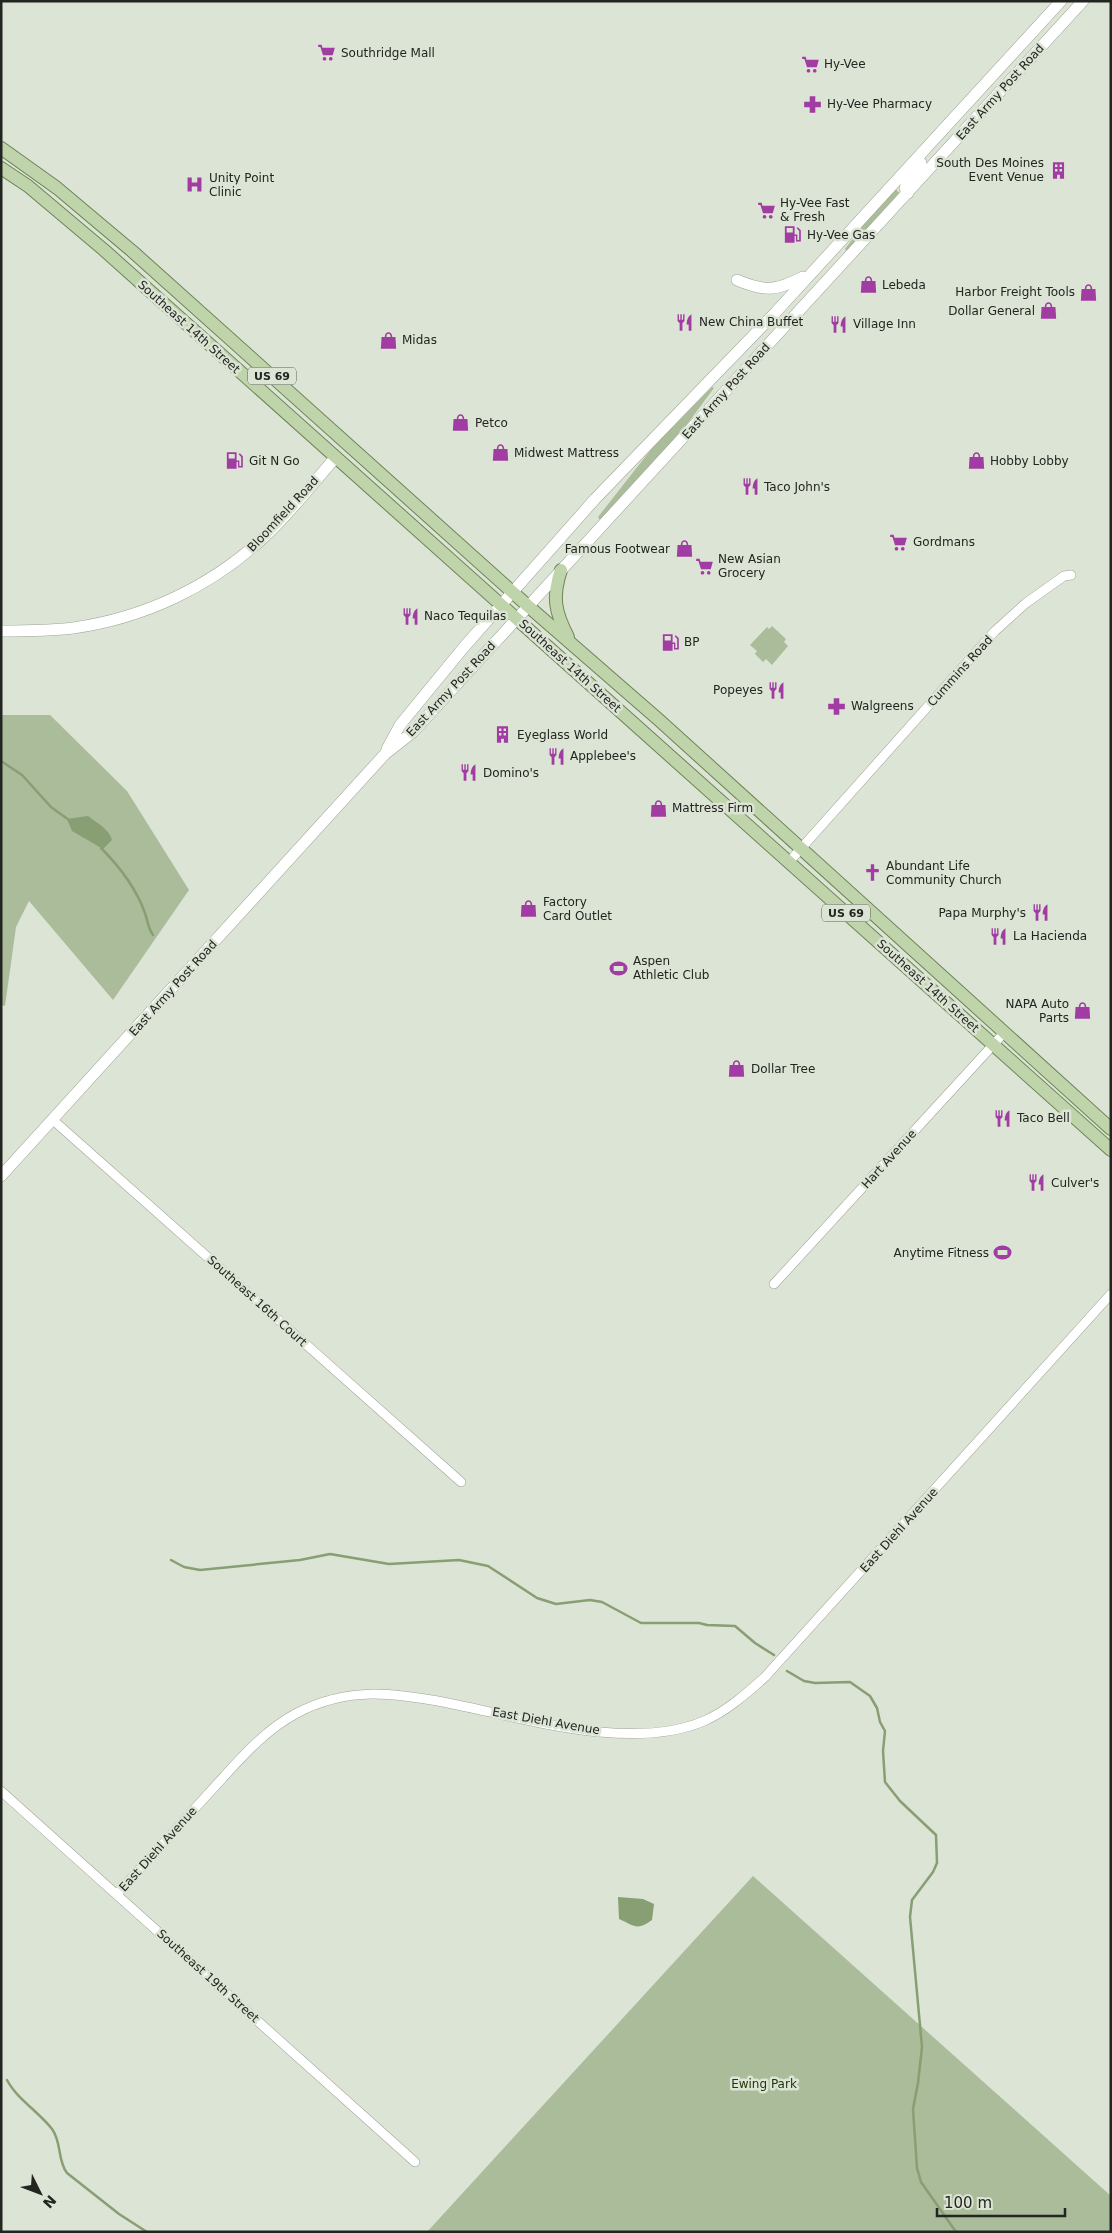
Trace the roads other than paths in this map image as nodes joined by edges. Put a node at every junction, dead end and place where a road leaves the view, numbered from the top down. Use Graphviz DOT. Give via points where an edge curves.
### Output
graph roads {
  1 [pos="1061,1"];
  2 [pos="1083,1"];
  3 [pos="959,112"];
  4 [pos="1,148"];
  5 [pos="1,168"];
  6 [pos="908,193"];
  7 [pos="811,273"];
  8 [pos="737,280"];
  9 [pos="336,457"];
  10 [pos="561,570"];
  11 [pos="1071,575"];
  12 [pos="513,592"];
  13 [pos="501,605"];
  14 [pos="528,606"];
  15 [pos="516,619"];
  16 [pos="1,631"];
  17 [pos="571,644"];
  18 [pos="385,754"];
  19 [pos="801,849"];
  20 [pos="789,862"];
  21 [pos="1004,1033"];
  22 [pos="993,1044"];
  23 [pos="53,1120"];
  24 [pos="1111,1129"];
  25 [pos="1111,1150"];
  26 [pos="1,1176"];
  27 [pos="774,1284"];
  28 [pos="1111,1294"];
  29 [pos="460,1482"];
  30 [pos="1,1791"];
  31 [pos="117,1894"];
  32 [pos="415,2162"];
  1 -- 3 [label="main road, East Army Post Road"];
  2 -- 6 [label="main road, East Army Post Road"];
  3 -- 6 [label="main road" via="946,137 912,174 905,188"];
  3 -- 7 [label="main road, East Army Post Road"];
  4 -- 12 [label="main road, Southeast 14th Street / US 69" via="63,193 132,251"];
  5 -- 9 [label="main road, Southeast 14th Street / US 69" via="28,186 104,250"];
  6 -- 10 [label="main road, East Army Post Road"];
  7 -- 8 [label="main road" via="773,290"];
  7 -- 12 [label="main road, East Army Post Road" via="595,500"];
  9 -- 13 [label="main road, Southeast 14th Street / US 69"];
  9 -- 16 [label="main road, Bloomfield Road" via="264,538 212,578 175,598 108,622 72,628"];
  10 -- 14 [label="main road, East Army Post Road"];
  10 -- 17 [label="main road" via="555,595 558,617"];
  11 -- 19 [label="street, Cummins Road" via="1064,576 1026,603 995,631"];
  12 -- 13 [label="main road, East Army Post Road"];
  12 -- 14 [label="main road, Southeast 14th Street / US 69"];
  13 -- 15 [label="main road, Southeast 14th Street / US 69"];
  13 -- 18 [label="main road, East Army Post Road" via="400,725"];
  14 -- 15 [label="main road, East Army Post Road"];
  14 -- 17 [label="main road, Southeast 14th Street / US 69"];
  15 -- 18 [label="main road, East Army Post Road" via="413,732"];
  15 -- 20 [label="main road, Southeast 14th Street / US 69"];
  17 -- 19 [label="main road, Southeast 14th Street / US 69"];
  18 -- 23 [label="main road, East Army Post Road"];
  19 -- 20 [label="street, Cummins Road"];
  19 -- 21 [label="main road, Southeast 14th Street / US 69"];
  20 -- 22 [label="main road, Southeast 14th Street / US 69"];
  21 -- 22 [label="street, Hart Avenue"];
  21 -- 24 [label="main road, Southeast 14th Street / US 69"];
  22 -- 25 [label="main road, Southeast 14th Street / US 69"];
  22 -- 27 [label="street, Hart Avenue"];
  23 -- 26 [label="main road, East Army Post Road"];
  23 -- 29 [label="street, Southeast 16th Court"];
  28 -- 31 [label="street, East Diehl Avenue" via="772,1670 749,1692 716,1714 677,1730 611,1732 574,1728 402,1694 366,1694 330,1700 282,1722 253,1744"];
  30 -- 31 [label="street, Southeast 19th Street"];
  31 -- 32 [label="street, Southeast 19th Street"];
}
